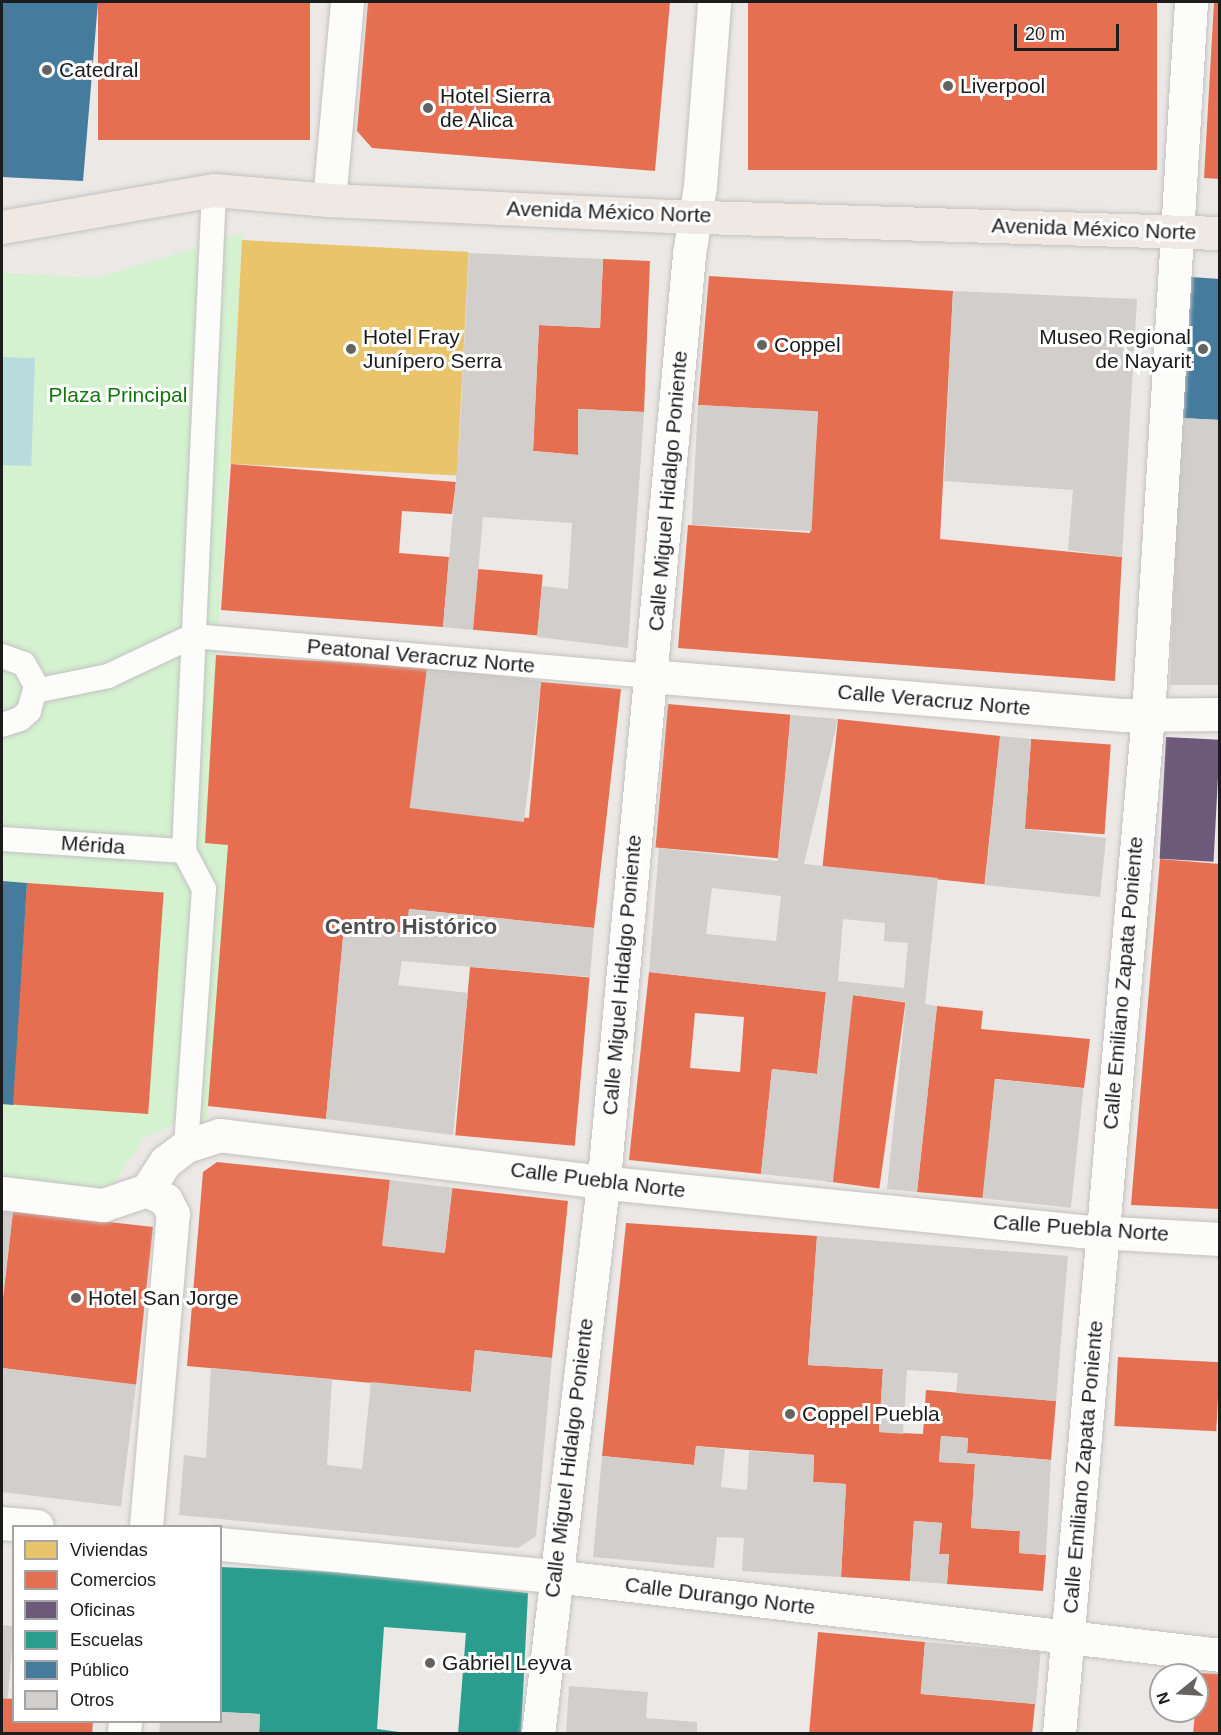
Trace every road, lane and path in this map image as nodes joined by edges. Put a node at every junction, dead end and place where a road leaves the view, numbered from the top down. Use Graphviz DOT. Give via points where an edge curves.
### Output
graph roads {
  1 [pos="347,2"];
  2 [pos="714,2"];
  3 [pos="1191,2"];
  4 [pos="214,190"];
  5 [pos="329,200"];
  6 [pos="697,216"];
  7 [pos="2,227"];
  8 [pos="1178,232"];
  9 [pos="1220,233"];
  10 [pos="193,636"];
  11 [pos="2,656"];
  12 [pos="649,676"];
  13 [pos="35,691"];
  14 [pos="1220,714"];
  15 [pos="1148,715"];
  16 [pos="2,725"];
  17 [pos="2,839"];
  18 [pos="184,851"];
  19 [pos="186,1146"];
  20 [pos="603,1182"];
  21 [pos="147,1190"];
  22 [pos="2,1193"];
  23 [pos="1100,1230"];
  24 [pos="1220,1239"];
  25 [pos="2,1523"];
  26 [pos="20,1525"];
  27 [pos="146,1525"];
  28 [pos="222,1544"];
  29 [pos="554,1576"];
  30 [pos="1068,1638"];
  31 [pos="1220,1655"];
  32 [pos="538,1734"];
  33 [pos="1059,1734"];
  1 -- 5 [label="street"];
  2 -- 6 [label="street, Calle Miguel Hidalgo Poniente"];
  3 -- 8 [label="street, Calle Emiliano Zapata Poniente"];
  4 -- 5 [label="main road, Avenida México Norte"];
  4 -- 7 [label="main road, Avenida México Norte"];
  4 -- 10 [label="street"];
  5 -- 6 [label="main road, Avenida México Norte"];
  6 -- 8 [label="main road, Avenida México Norte"];
  6 -- 12 [label="street, Calle Miguel Hidalgo Poniente" via="689,254"];
  8 -- 9 [label="main road, Avenida México Norte"];
  8 -- 15 [label="street, Calle Emiliano Zapata Poniente"];
  10 -- 12 [label="street, Peatonal Veracruz Norte"];
  10 -- 13 [label="street" via="108,676"];
  10 -- 18 [label="street"];
  11 -- 13 [label="street" via="24,664 32,674"];
  12 -- 15 [label="street, Calle Veracruz Norte"];
  12 -- 20 [label="street, Calle Miguel Hidalgo Poniente"];
  13 -- 16 [label="street" via="29,711 20,720"];
  14 -- 15 [label="street, Calle Veracruz Norte"];
  15 -- 23 [label="street, Calle Emiliano Zapata Poniente"];
  17 -- 18 [label="street, Mérida"];
  18 -- 19 [label="street" via="204,889"];
  19 -- 20 [label="street, Calle Puebla Norte" via="219,1135"];
  19 -- 21 [label="street, Calle Puebla Norte" via="165,1162"];
  20 -- 23 [label="street, Calle Puebla Norte"];
  20 -- 29 [label="street, Calle Miguel Hidalgo Poniente"];
  21 -- 22 [label="street" via="103,1205"];
  21 -- 27 [label="street" via="166,1200 173,1214"];
  23 -- 24 [label="street, Calle Puebla Norte"];
  23 -- 30 [label="street, Calle Emiliano Zapata Poniente"];
  25 -- 26 [label="street"];
  28 -- 29 [label="street, Calle Durango Norte"];
  29 -- 30 [label="street, Calle Durango Norte"];
  29 -- 32 [label="street, Calle Miguel Hidalgo Poniente"];
  30 -- 31 [label="street, Calle Durango Norte"];
  30 -- 33 [label="street, Calle Emiliano Zapata Poniente"];
}
